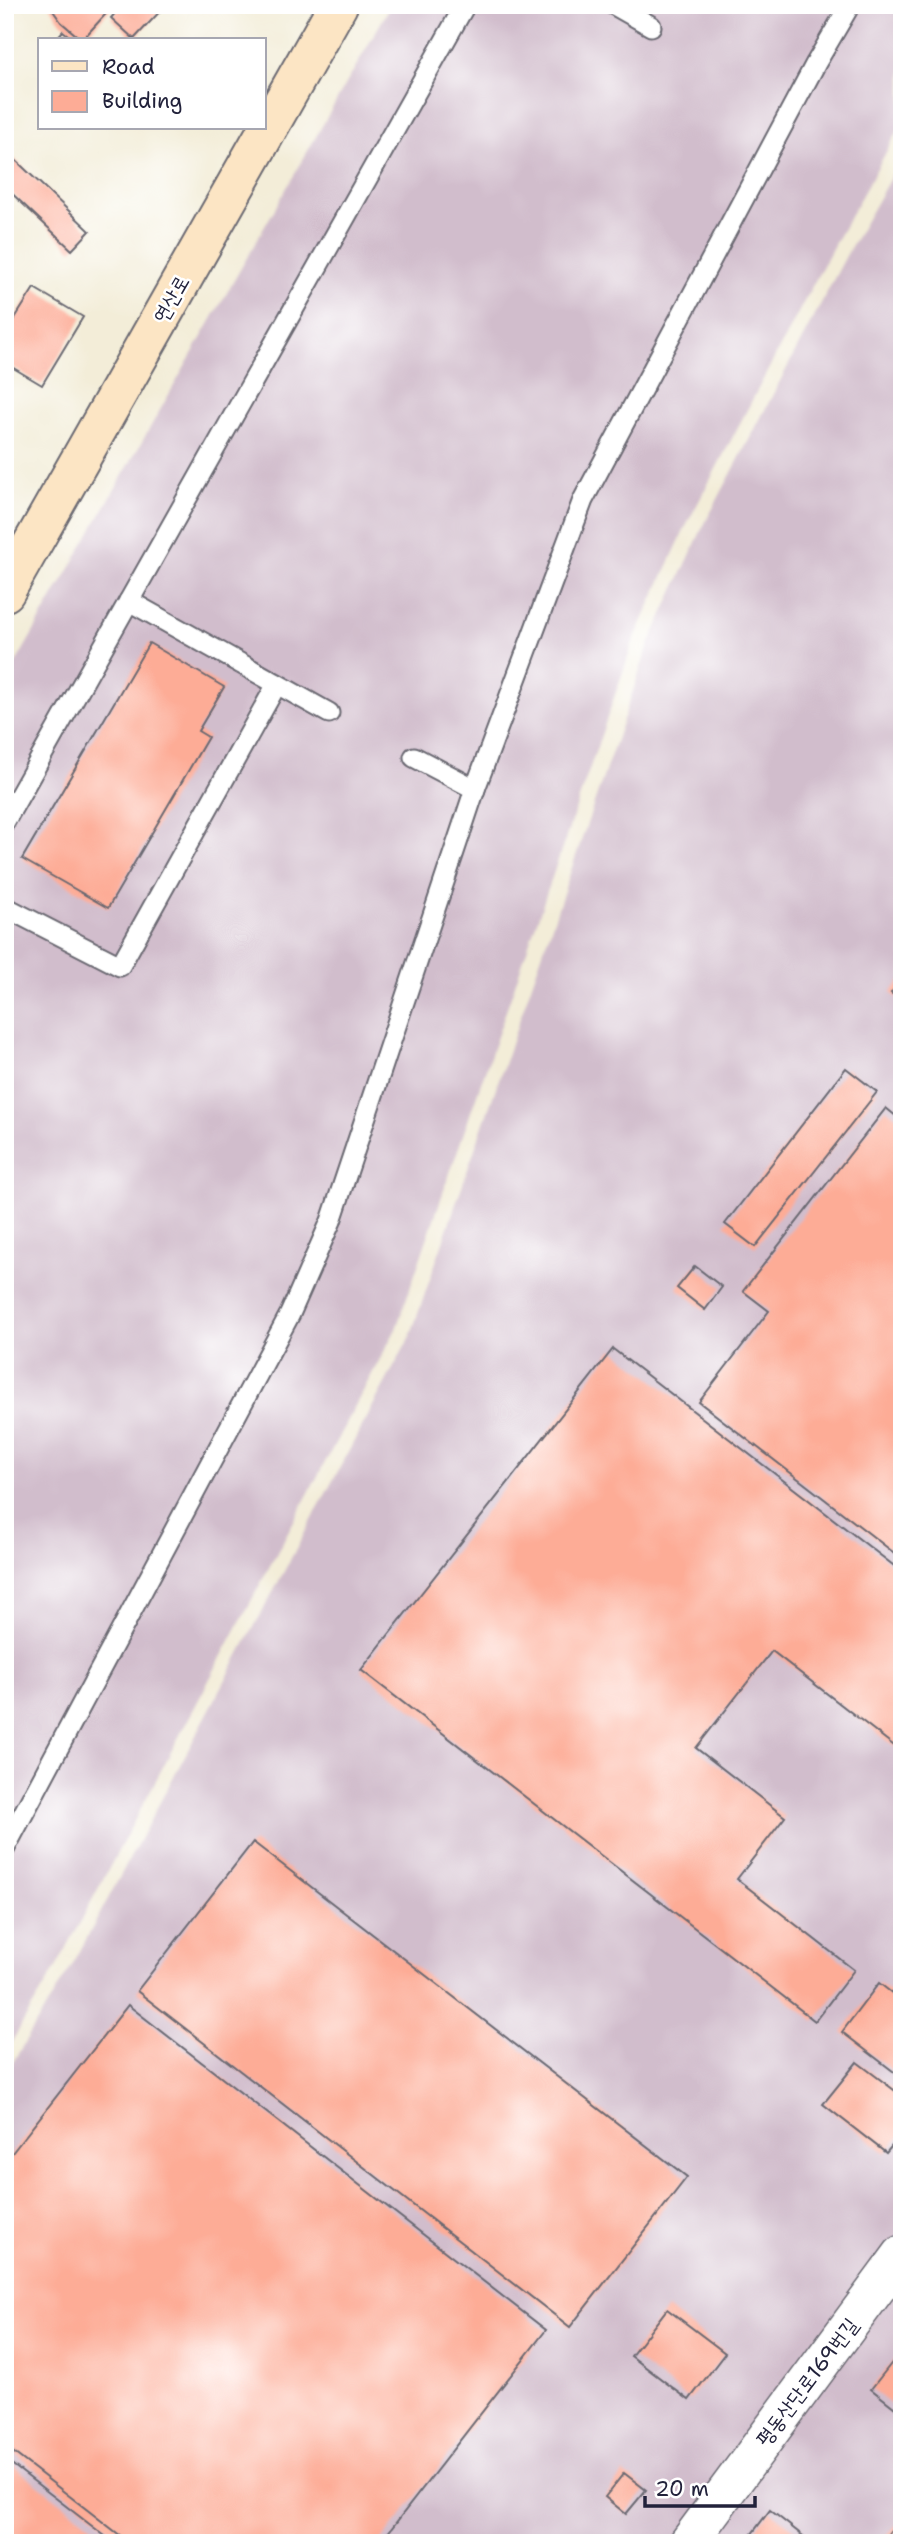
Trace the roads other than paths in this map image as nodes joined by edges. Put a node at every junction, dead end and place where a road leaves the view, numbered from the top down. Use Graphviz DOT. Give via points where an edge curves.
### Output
graph roads {
  1 [pos="338,5"];
  2 [pos="465,5"];
  3 [pos="614,5"];
  4 [pos="850,5"];
  5 [pos="651,26"];
  6 [pos="5,592"];
  7 [pos="128,601"];
  8 [pos="277,684"];
  9 [pos="329,713"];
  10 [pos="414,757"];
  11 [pos="475,789"];
  12 [pos="5,821"];
  13 [pos="5,907"];
  14 [pos="5,1848"];
  15 [pos="902,2254"];
  16 [pos="688,2543"];
  1 -- 6 [label="main road, 연산로"];
  2 -- 7 [label="lane"];
  3 -- 5 [label="lane"];
  4 -- 11 [label="lane" via="583,500"];
  7 -- 8 [label="lane"];
  7 -- 12 [label="lane"];
  8 -- 9 [label="lane"];
  8 -- 13 [label="lane" via="120,966"];
  10 -- 11 [label="lane"];
  11 -- 14 [label="lane" via="326,1233 290,1314"];
  15 -- 16 [label="street, 평동산단로169번길"];
}
